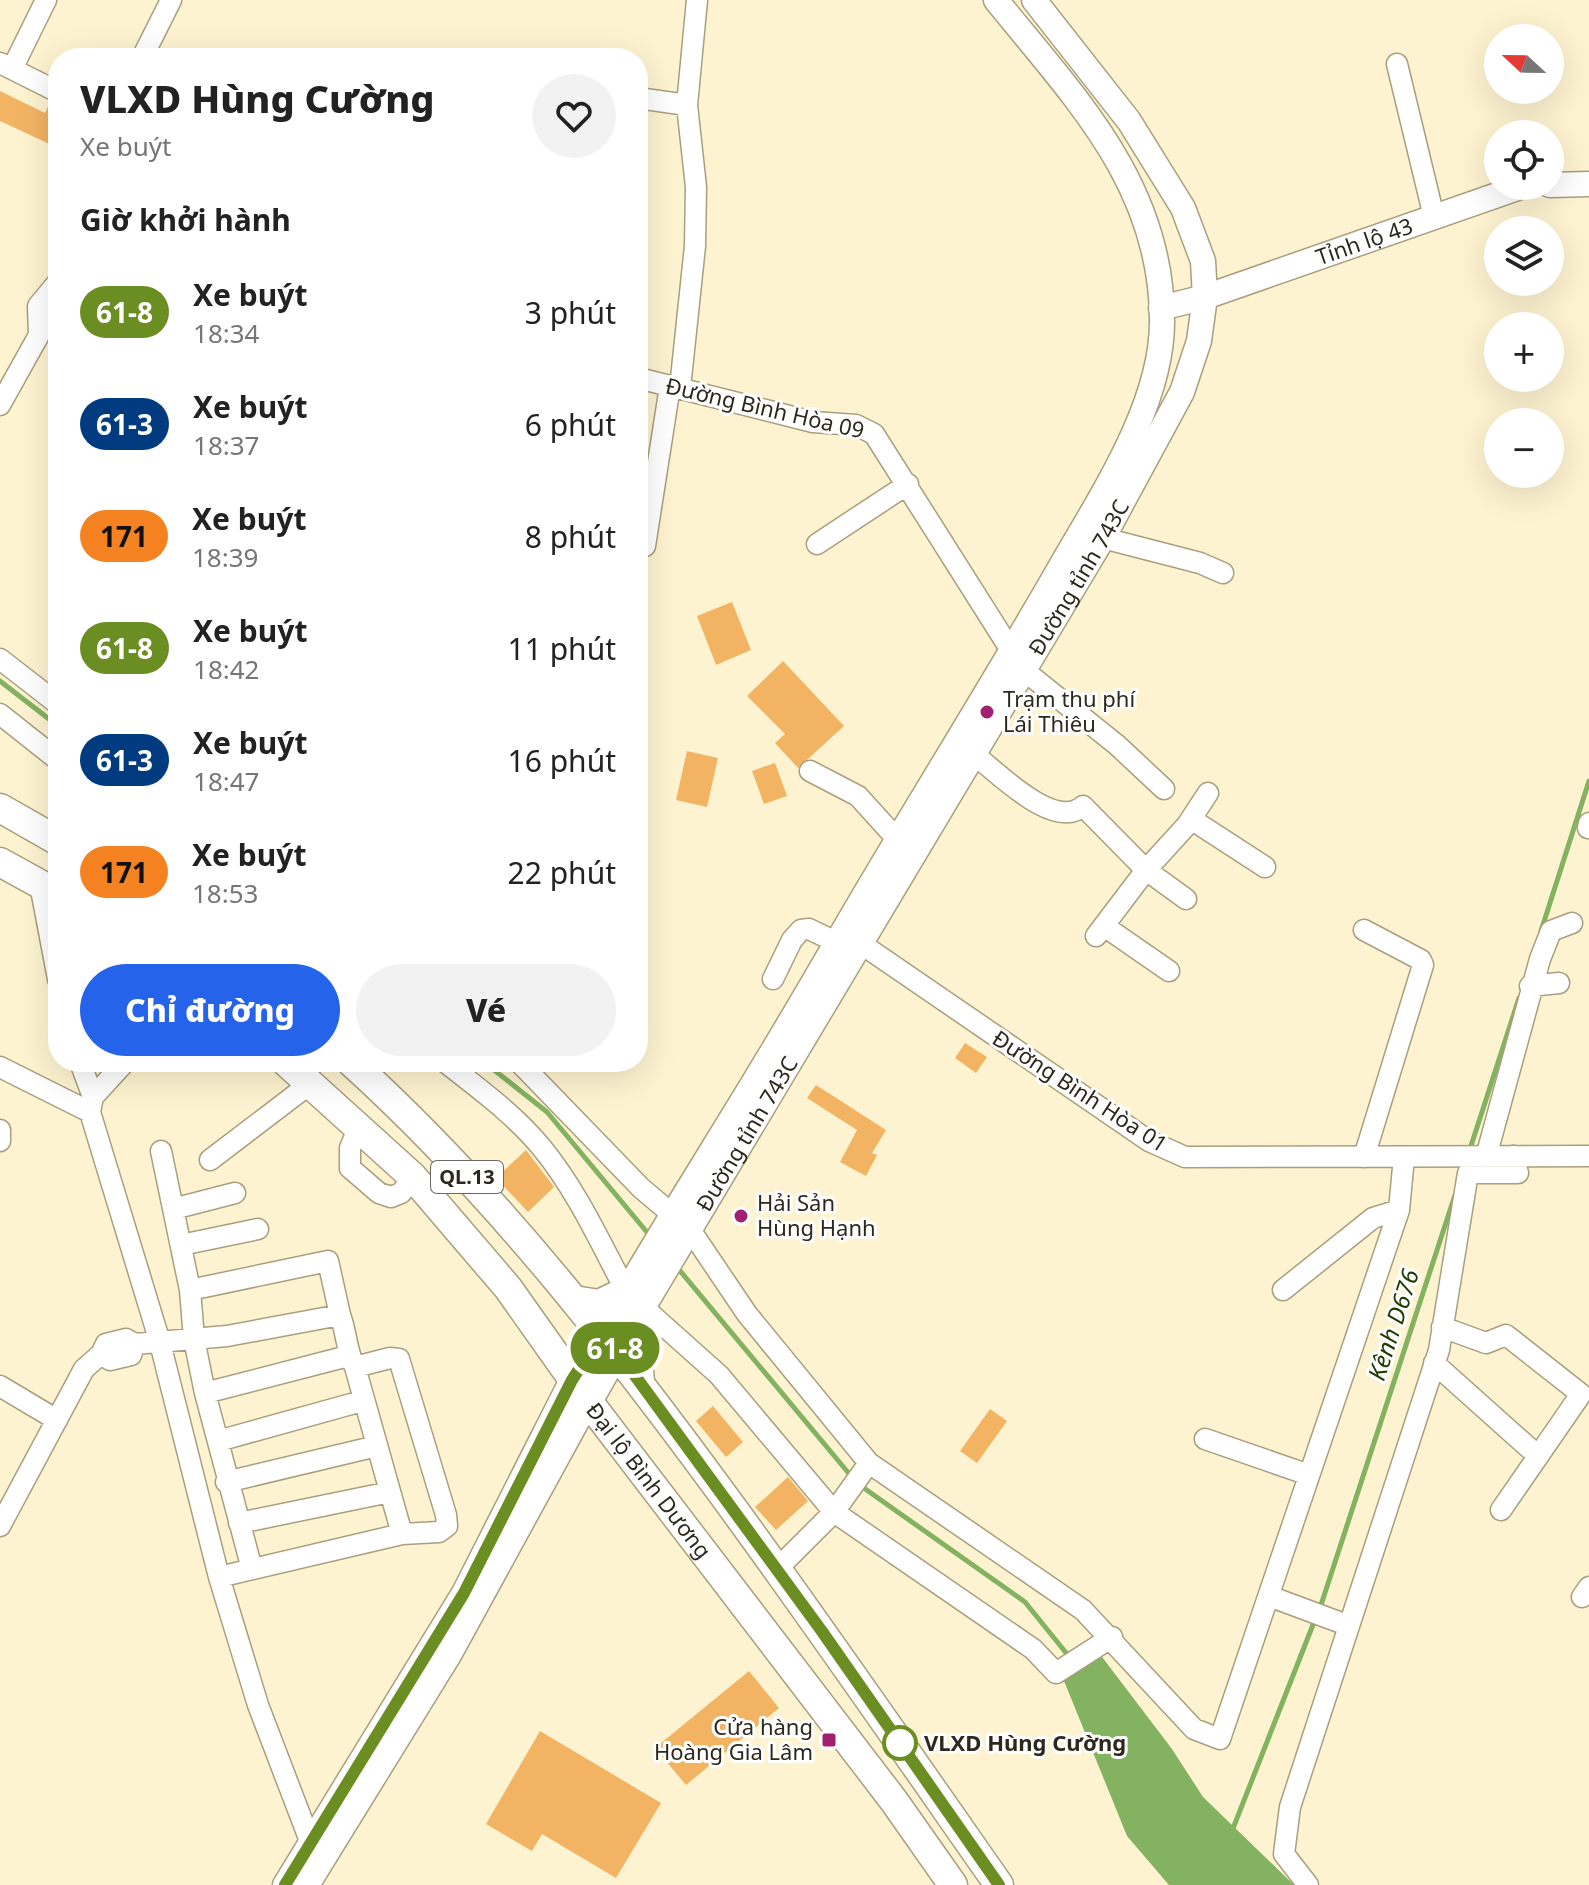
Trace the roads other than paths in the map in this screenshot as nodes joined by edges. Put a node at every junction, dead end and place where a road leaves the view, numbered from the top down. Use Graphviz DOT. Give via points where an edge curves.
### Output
graph roads {
  1 [pos="46,0"];
  2 [pos="171,0"];
  3 [pos="697,0"];
  4 [pos="996,0"];
  5 [pos="1034,0"];
  6 [pos="147,48"];
  7 [pos="1397,64"];
  8 [pos="6,66"];
  9 [pos="48,87"];
  10 [pos="648,99"];
  11 [pos="687,105"];
  12 [pos="1589,184"];
  13 [pos="1564,185"];
  14 [pos="1484,200"];
  15 [pos="1434,217"];
  16 [pos="48,294"];
  17 [pos="1205,297"];
  18 [pos="1161,308"];
  19 [pos="648,380"];
  20 [pos="675,387"];
  21 [pos="0,405"];
  22 [pos="908,484"];
  23 [pos="648,530"];
  24 [pos="1103,538"];
  25 [pos="817,544"];
  26 [pos="1223,573"];
  27 [pos="0,659"];
  28 [pos="1019,662"];
  29 [pos="48,696"];
  30 [pos="0,714"];
  31 [pos="48,752"];
  32 [pos="976,756"];
  33 [pos="810,771"];
  34 [pos="1164,789"];
  35 [pos="1208,793"];
  36 [pos="0,808"];
  37 [pos="1191,819"];
  38 [pos="48,835"];
  39 [pos="897,839"];
  40 [pos="0,862"];
  41 [pos="1265,867"];
  42 [pos="1146,870"];
  43 [pos="48,888"];
  44 [pos="1186,899"];
  45 [pos="1572,923"];
  46 [pos="1364,930"];
  47 [pos="846,939"];
  48 [pos="1169,971"];
  49 [pos="773,979"];
  50 [pos="1559,983"];
  51 [pos="1530,986"];
  52 [pos="0,1067"];
  53 [pos="83,1072"];
  54 [pos="117,1072"];
  55 [pos="298,1072"];
  56 [pos="362,1072"];
  57 [pos="458,1072"];
  58 [pos="529,1072"];
  59 [pos="311,1083"];
  60 [pos="91,1104"];
  61 [pos="0,1130"];
  62 [pos="0,1141"];
  63 [pos="161,1151"];
  64 [pos="1513,1156"];
  65 [pos="1589,1156"];
  66 [pos="1364,1157"];
  67 [pos="1412,1157"];
  68 [pos="1478,1157"];
  69 [pos="210,1160"];
  70 [pos="235,1193"];
  71 [pos="173,1209"];
  72 [pos="1399,1210"];
  73 [pos="682,1223"];
  74 [pos="258,1229"];
  75 [pos="181,1245"];
  76 [pos="190,1290"];
  77 [pos="1283,1290"];
  78 [pos="574,1300"];
  79 [pos="635,1300"];
  80 [pos="340,1315"];
  81 [pos="1442,1327"];
  82 [pos="159,1339"];
  83 [pos="194,1339"];
  84 [pos="610,1341"];
  85 [pos="352,1362"];
  86 [pos="1434,1363"];
  87 [pos="640,1383"];
  88 [pos="0,1386"];
  89 [pos="580,1390"];
  90 [pos="205,1393"];
  91 [pos="362,1401"];
  92 [pos="1583,1405"];
  93 [pos="57,1420"];
  94 [pos="1205,1439"];
  95 [pos="218,1441"];
  96 [pos="377,1446"];
  97 [pos="1529,1448"];
  98 [pos="869,1463"];
  99 [pos="1309,1475"];
  100 [pos="226,1482"];
  101 [pos="390,1492"];
  102 [pos="1501,1510"];
  103 [pos="834,1512"];
  104 [pos="239,1523"];
  105 [pos="0,1526"];
  106 [pos="402,1534"];
  107 [pos="252,1569"];
  108 [pos="777,1569"];
  109 [pos="219,1577"];
  110 [pos="1279,1600"];
  111 [pos="1347,1625"];
  112 [pos="1112,1637"];
  113 [pos="312,1865"];
  114 [pos="285,1885"];
  115 [pos="953,1885"];
  116 [pos="999,1885"];
  117 [pos="1308,1885"];
  1 -- 8 [label="street"];
  2 -- 6 [label="street"];
  3 -- 11 [label="street"];
  4 -- 18 [label="main road, Đường tỉnh 743C" via="1105,135 1128,176 1152,252"];
  5 -- 17 [label="main road, Đường tỉnh 743C" via="1129,121 1183,208 1203,261"];
  7 -- 15 [label="street"];
  8 -- 9 [label="street"];
  10 -- 11 [label="street"];
  11 -- 20 [label="street" via="696,187 695,246"];
  12 -- 13 [label="main road"];
  14 -- 15 [label="main road, Tỉnh lộ 43"];
  15 -- 17 [label="main road, Tỉnh lộ 43"];
  16 -- 21 [label="street" via="38,306 39,335"];
  17 -- 18 [label="main road, Tỉnh lộ 43"];
  17 -- 24 [label="main road, Đường tỉnh 743C" via="1199,341 1182,392"];
  18 -- 28 [label="main road, Đường tỉnh 743C" via="1157,362 1146,403"];
  19 -- 20 [label="street, Đường Bình Hòa 09"];
  20 -- 22 [label="street, Đường Bình Hòa 09" via="813,422 856,425 874,434"];
  20 -- 23 [label="street"];
  22 -- 25 [label="street"];
  22 -- 28 [label="street, Đường Bình Hòa 09"];
  24 -- 26 [label="street"];
  24 -- 28 [label="main road, Đường tỉnh 743C"];
  27 -- 29 [label="street"];
  28 -- 32 [label="main road, Đường tỉnh 743C"];
  28 -- 34 [label="street, Đường Bình Hòa 09"];
  28 -- 39 [label="main road, Đường tỉnh 743C"];
  30 -- 31 [label="street"];
  32 -- 42 [label="street" via="1053,811 1072,813 1083,806"];
  32 -- 47 [label="main road, Đường tỉnh 743C"];
  33 -- 39 [label="street" via="858,796"];
  35 -- 37 [label="street"];
  36 -- 38 [label="highway"];
  37 -- 41 [label="street"];
  37 -- 42 [label="street"];
  39 -- 47 [label="main road, Đường tỉnh 743C"];
  40 -- 43 [label="highway"];
  42 -- 44 [label="street"];
  42 -- 48 [label="street" via="1100,931"];
  45 -- 51 [label="street" via="1551,931"];
  46 -- 66 [label="street" via="1423,965"];
  47 -- 49 [label="street, Đường Bình Hòa 01" via="801,930"];
  47 -- 66 [label="street, Đường Bình Hòa 01" via="1149,1141 1185,1157"];
  47 -- 73 [label="main road, Đường tỉnh 743C"];
  50 -- 51 [label="street"];
  51 -- 68 [label="street"];
  52 -- 60 [label="street"];
  53 -- 60 [label="street"];
  54 -- 60 [label="street"];
  55 -- 59 [label="highway, Đại lộ Bình Dương / QL.13"];
  56 -- 78 [label="highway, QL.13" via="424,1128"];
  57 -- 79 [label="street" via="504,1108 541,1147 574,1193"];
  58 -- 73 [label="street"];
  59 -- 69 [label="street"];
  59 -- 89 [label="highway, Đại lộ Bình Dương / QL.13" via="413,1177 508,1288"];
  60 -- 82 [label="street"];
  61 -- 62 [label="street"];
  63 -- 71 [label="street"];
  64 -- 65 [label="street, Đường Bình Hòa 01"];
  64 -- 68 [label="street, Đường Bình Hòa 01"];
  64 -- 81 [label="street" via="1518,1173 1468,1173"];
  66 -- 67 [label="street, Đường Bình Hòa 01"];
  67 -- 68 [label="street, Đường Bình Hòa 01"];
  67 -- 72 [label="street"];
  70 -- 71 [label="street"];
  71 -- 75 [label="street"];
  72 -- 77 [label="street" via="1373,1218"];
  72 -- 99 [label="street"];
  73 -- 79 [label="main road, Đường tỉnh 743C"];
  73 -- 98 [label="street" via="747,1314"];
  74 -- 75 [label="street"];
  75 -- 76 [label="street"];
  76 -- 80 [label="street" via="328,1261"];
  76 -- 83 [label="street"];
  78 -- 79 [label="highway"];
  78 -- 84 [label="highway, QL.13"];
  79 -- 84 [label="main road, Đường tỉnh 743C"];
  79 -- 87 [label="highway"];
  79 -- 103 [label="street" via="719,1375"];
  80 -- 83 [label="street"];
  80 -- 85 [label="street"];
  81 -- 86 [label="street"];
  81 -- 92 [label="street" via="1486,1343 1506,1335 1581,1394"];
  82 -- 83 [label="street"];
  82 -- 93 [label="street" via="135,1344 131,1355 110,1360 101,1354 84,1369"];
  82 -- 109 [label="street"];
  83 -- 90 [label="street"];
  84 -- 87 [label="highway, QL.13"];
  84 -- 89 [label="highway"];
  85 -- 90 [label="street"];
  85 -- 91 [label="street"];
  85 -- 106 [label="street" via="399,1359 446,1515 447,1526 439,1532"];
  86 -- 97 [label="street"];
  86 -- 111 [label="street"];
  87 -- 108 [label="highway, QL.13"];
  88 -- 93 [label="street"];
  89 -- 113 [label="main road"];
  89 -- 115 [label="highway, Đại lộ Bình Dương / QL.13"];
  90 -- 95 [label="street"];
  91 -- 95 [label="street"];
  91 -- 96 [label="street"];
  92 -- 102 [label="street"];
  93 -- 105 [label="street"];
  94 -- 99 [label="street"];
  95 -- 100 [label="street"];
  96 -- 100 [label="street"];
  96 -- 101 [label="street"];
  98 -- 103 [label="street"];
  98 -- 112 [label="street" via="1055,1588"];
  99 -- 110 [label="street"];
  100 -- 104 [label="street"];
  101 -- 104 [label="street"];
  101 -- 106 [label="street"];
  103 -- 108 [label="street"];
  103 -- 112 [label="street" via="1033,1649 1056,1673"];
  104 -- 107 [label="street"];
  106 -- 107 [label="street"];
  107 -- 109 [label="street"];
  108 -- 116 [label="highway, QL.13"];
  109 -- 113 [label="street"];
  110 -- 111 [label="street"];
  110 -- 112 [label="street" via="1220,1739 1194,1729"];
  111 -- 117 [label="street" via="1290,1807 1284,1854"];
  113 -- 114 [label="main road"];
}
